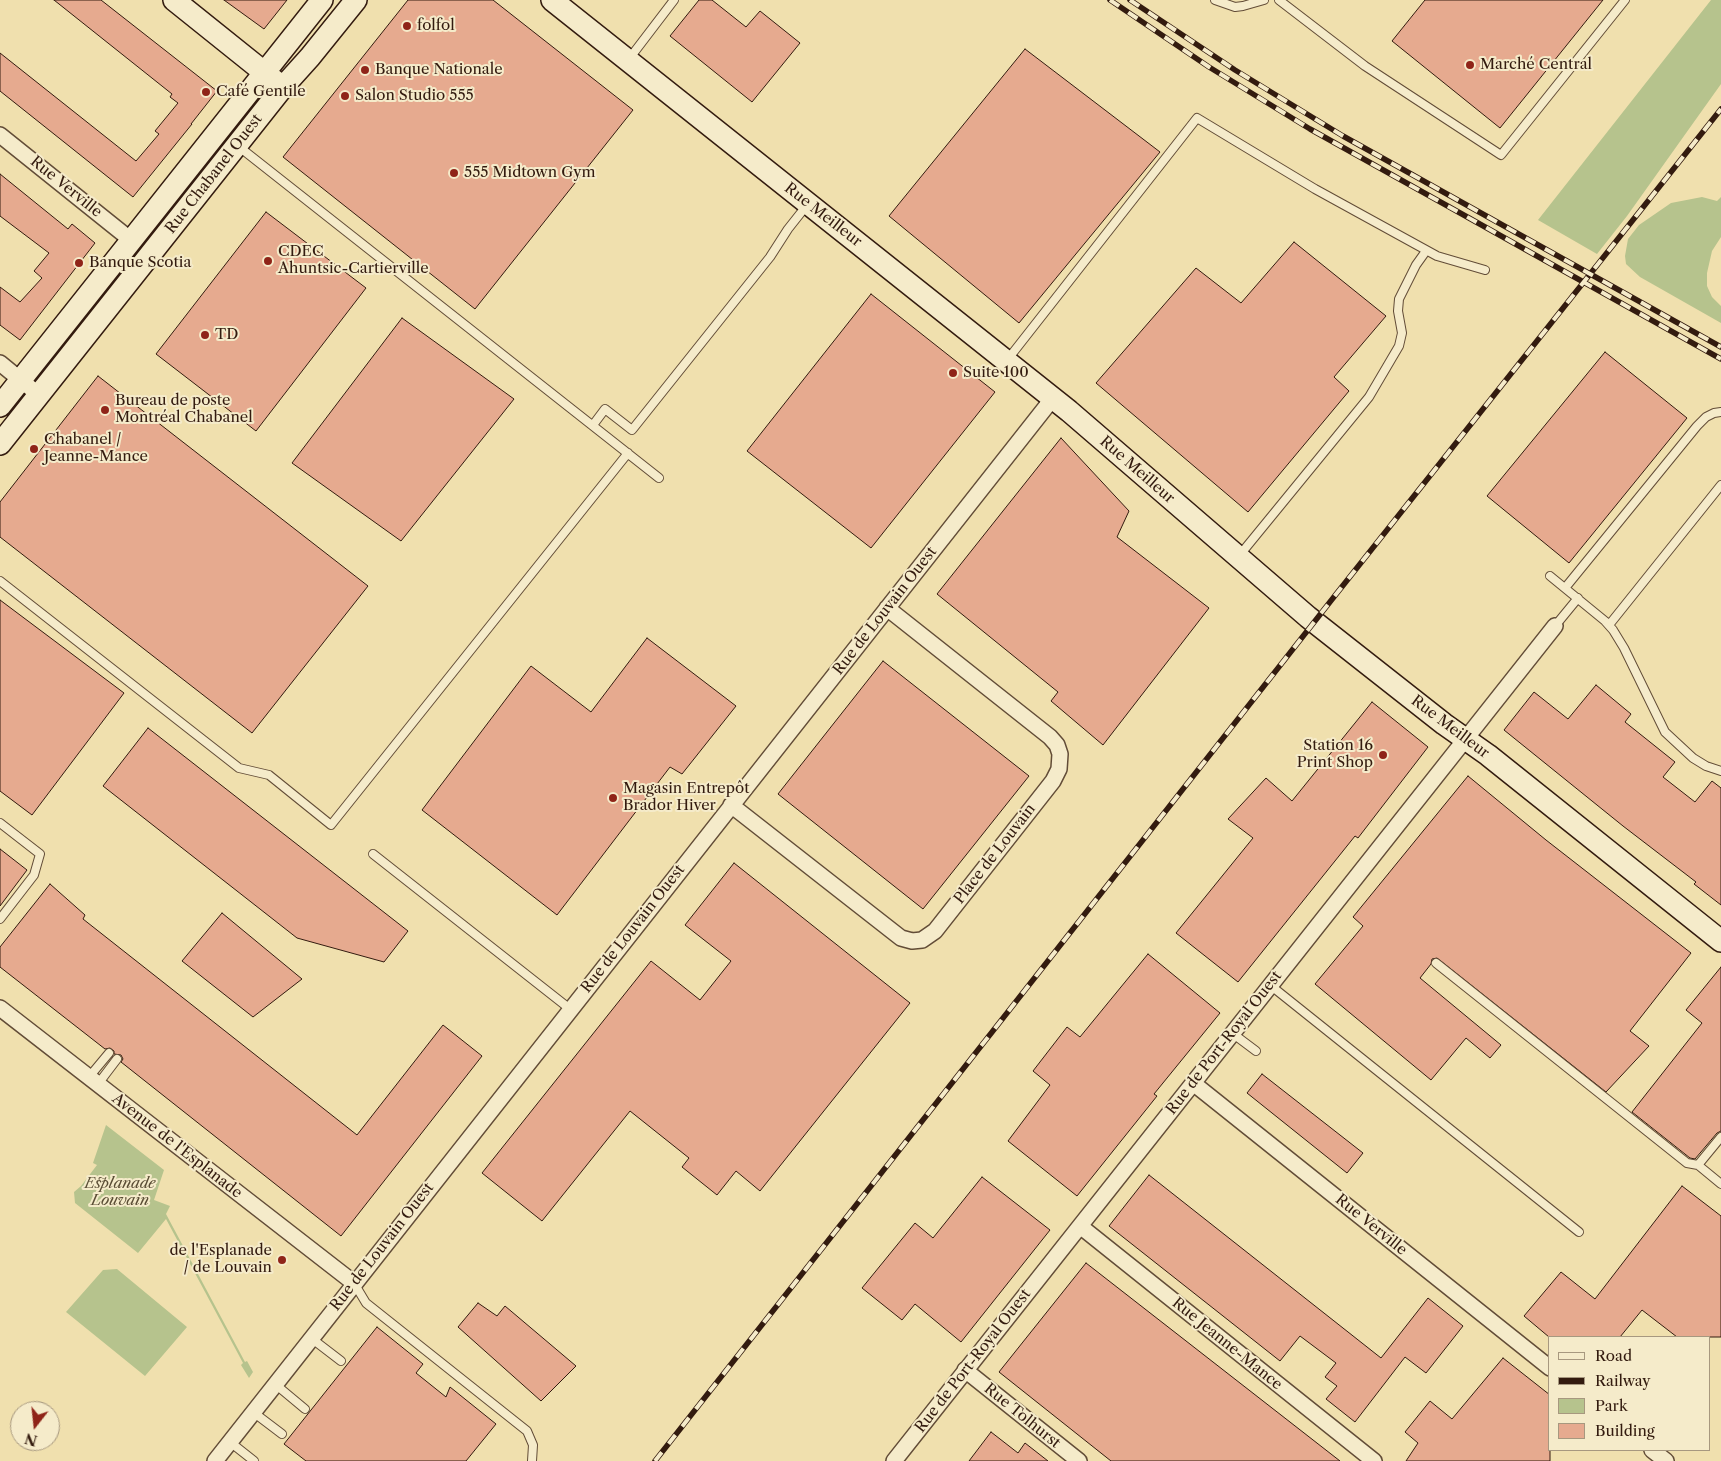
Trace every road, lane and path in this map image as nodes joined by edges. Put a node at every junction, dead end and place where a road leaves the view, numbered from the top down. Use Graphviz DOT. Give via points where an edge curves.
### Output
graph roads {
  1 [pos="174,0"];
  2 [pos="322,0"];
  3 [pos="356,0"];
  4 [pos="552,0"];
  5 [pos="674,0"];
  6 [pos="1215,0"];
  7 [pos="1264,0"];
  8 [pos="1279,0"];
  9 [pos="1625,0"];
  10 [pos="628,60"];
  11 [pos="264,73"];
  12 [pos="283,87"];
  13 [pos="0,135"];
  14 [pos="237,145"];
  15 [pos="808,203"];
  16 [pos="132,240"];
  17 [pos="359,241"];
  18 [pos="353,248"];
  19 [pos="1426,250"];
  20 [pos="1485,270"];
  21 [pos="1007,361"];
  22 [pos="0,362"];
  23 [pos="21,380"];
  24 [pos="39,394"];
  25 [pos="1053,398"];
  26 [pos="0,406"];
  27 [pos="1721,412"];
  28 [pos="593,426"];
  29 [pos="0,444"];
  30 [pos="628,453"];
  31 [pos="659,478"];
  32 [pos="1721,486"];
  33 [pos="1238,557"];
  34 [pos="1550,576"];
  35 [pos="0,581"];
  36 [pos="1565,588"];
  37 [pos="1578,598"];
  38 [pos="888,608"];
  39 [pos="1555,626"];
  40 [pos="1609,626"];
  41 [pos="1465,738"];
  42 [pos="1721,771"];
  43 [pos="731,805"];
  44 [pos="0,823"];
  45 [pos="373,854"];
  46 [pos="0,919"];
  47 [pos="1721,941"];
  48 [pos="1436,963"];
  49 [pos="1270,985"];
  50 [pos="0,1008"];
  51 [pos="570,1010"];
  52 [pos="1232,1032"];
  53 [pos="1256,1051"];
  54 [pos="109,1053"];
  55 [pos="118,1059"];
  56 [pos="93,1081"];
  57 [pos="1192,1083"];
  58 [pos="1721,1137"];
  59 [pos="1698,1166"];
  60 [pos="1721,1184"];
  61 [pos="1080,1226"];
  62 [pos="1579,1232"];
  63 [pos="354,1283"];
  64 [pos="311,1337"];
  65 [pos="341,1361"];
  66 [pos="1548,1366"];
  67 [pos="965,1370"];
  68 [pos="274,1384"];
  69 [pos="305,1408"];
  70 [pos="253,1412"];
  71 [pos="282,1434"];
  72 [pos="230,1442"];
  73 [pos="1653,1451"];
  74 [pos="215,1461"];
  75 [pos="254,1461"];
  76 [pos="532,1461"];
  77 [pos="894,1461"];
  78 [pos="1079,1461"];
  79 [pos="1374,1461"];
  80 [pos="1666,1461"];
  1 -- 11 [label="street"];
  2 -- 11 [label="street, Rue Chabanel Ouest"];
  3 -- 12 [label="street, Rue Chabanel Ouest"];
  4 -- 10 [label="street, Rue Meilleur"];
  5 -- 10 [label="lane"];
  6 -- 7 [label="lane" via="1235,7"];
  8 -- 9 [label="lane" via="1365,66 1501,155"];
  10 -- 15 [label="street, Rue Meilleur"];
  11 -- 12 [label="street"];
  11 -- 16 [label="street, Rue Chabanel Ouest"];
  12 -- 14 [label="street, Rue Chabanel Ouest"];
  13 -- 16 [label="street, Rue Verville"];
  14 -- 17 [label="lane" via="322,217"];
  14 -- 24 [label="street, Rue Chabanel Ouest"];
  15 -- 21 [label="street, Rue Meilleur"];
  15 -- 28 [label="lane" via="770,257 632,430 605,409"];
  16 -- 23 [label="street, Rue Chabanel Ouest"];
  17 -- 18 [label="lane"];
  17 -- 28 [label="lane"];
  19 -- 20 [label="lane"];
  19 -- 21 [label="lane" via="1315,189 1197,118"];
  19 -- 33 [label="lane" via="1399,299 1400,346 1370,397"];
  21 -- 25 [label="street, Rue Meilleur"];
  22 -- 23 [label="street"];
  23 -- 24 [label="street"];
  23 -- 26 [label="street, Rue Chabanel Ouest"];
  24 -- 29 [label="street, Rue Chabanel Ouest"];
  25 -- 33 [label="street, Rue Meilleur"];
  25 -- 38 [label="street, Rue de Louvain Ouest"];
  27 -- 36 [label="lane" via="1706,417 1698,426"];
  28 -- 30 [label="lane"];
  30 -- 31 [label="lane"];
  30 -- 35 [label="lane" via="331,825 269,775 239,768"];
  32 -- 40 [label="lane"];
  33 -- 41 [label="street, Rue Meilleur" via="1315,622"];
  34 -- 36 [label="lane"];
  36 -- 37 [label="lane"];
  37 -- 39 [label="lane"];
  37 -- 40 [label="lane"];
  38 -- 43 [label="street, Rue de Louvain Ouest"];
  38 -- 43 [label="street, Place de Louvain" via="1050,737 1060,754 1059,770 1053,781 935,931 917,941 897,935"];
  39 -- 41 [label="street, Rue de Port-Royal Ouest"];
  40 -- 42 [label="lane" via="1624,648 1666,732 1693,758"];
  41 -- 47 [label="street, Rue Meilleur"];
  41 -- 49 [label="street, Rue de Port-Royal Ouest"];
  43 -- 51 [label="street, Rue de Louvain Ouest"];
  44 -- 46 [label="lane" via="40,854 34,875"];
  45 -- 51 [label="lane"];
  48 -- 59 [label="lane" via="1687,1163"];
  49 -- 52 [label="street, Rue de Port-Royal Ouest"];
  49 -- 62 [label="lane"];
  50 -- 56 [label="street, Avenue de l'Esplanade"];
  51 -- 63 [label="street, Rue de Louvain Ouest"];
  52 -- 53 [label="lane"];
  52 -- 57 [label="street, Rue de Port-Royal Ouest"];
  54 -- 56 [label="lane"];
  55 -- 56 [label="lane"];
  56 -- 63 [label="street, Avenue de l'Esplanade"];
  57 -- 61 [label="street, Rue de Port-Royal Ouest"];
  57 -- 66 [label="street, Rue Verville"];
  58 -- 59 [label="lane"];
  59 -- 60 [label="lane"];
  61 -- 67 [label="street, Rue de Port-Royal Ouest"];
  61 -- 79 [label="street, Rue Jeanne-Mance"];
  63 -- 64 [label="street, Rue de Louvain Ouest"];
  63 -- 76 [label="lane" via="366,1302 527,1430 533,1445"];
  64 -- 65 [label="lane"];
  64 -- 68 [label="street, Rue de Louvain Ouest"];
  67 -- 77 [label="street, Rue de Port-Royal Ouest"];
  67 -- 78 [label="street, Rue Tolhurst"];
  68 -- 69 [label="lane"];
  68 -- 70 [label="street, Rue de Louvain Ouest"];
  70 -- 71 [label="lane"];
  70 -- 72 [label="street, Rue de Louvain Ouest"];
  72 -- 74 [label="street, Rue de Louvain Ouest"];
  72 -- 75 [label="lane"];
  73 -- 80 [label="street"];
}
